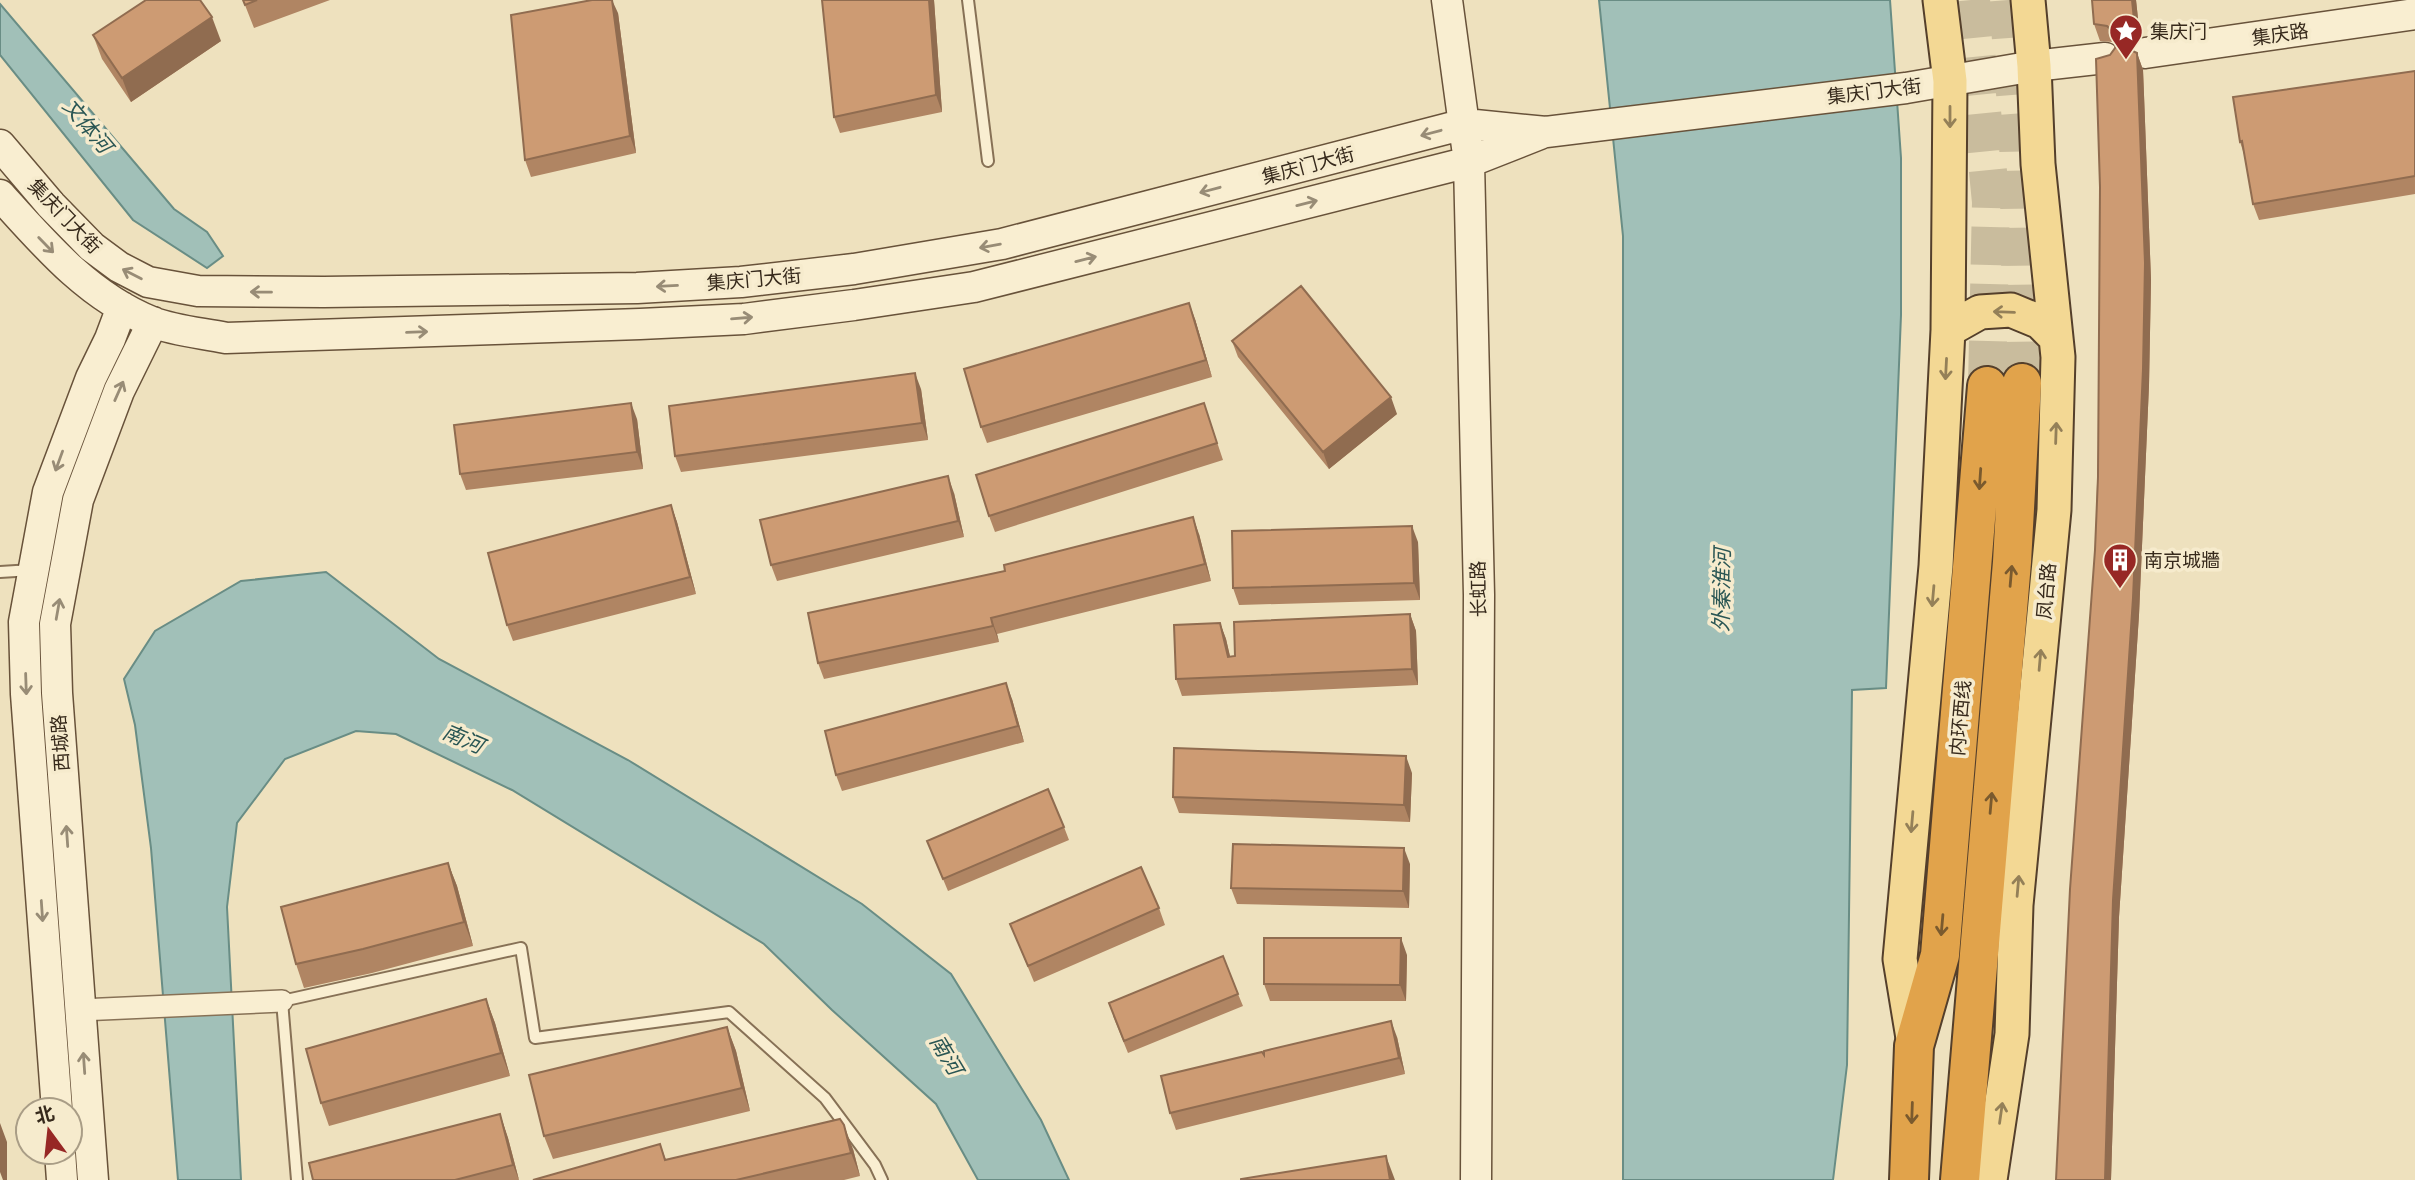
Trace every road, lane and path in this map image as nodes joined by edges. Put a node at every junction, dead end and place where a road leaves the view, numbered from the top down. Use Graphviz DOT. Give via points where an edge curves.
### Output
graph roads {
  1 [pos="968,0"];
  2 [pos="1447,0"];
  3 [pos="1940,0"];
  4 [pos="2028,0"];
  5 [pos="2415,14"];
  6 [pos="2146,53"];
  7 [pos="2105,58"];
  8 [pos="2034,66"];
  9 [pos="1950,81"];
  10 [pos="1465,124"];
  11 [pos="1556,131"];
  12 [pos="0,145"];
  13 [pos="988,161"];
  14 [pos="1469,162"];
  15 [pos="0,195"];
  16 [pos="122,307"];
  17 [pos="153,322"];
  18 [pos="1948,330"];
  19 [pos="2056,338"];
  20 [pos="33,570"];
  21 [pos="0,572"];
  22 [pos="282,1001"];
  23 [pos="80,1010"];
  24 [pos="1971,1042"];
  25 [pos="1914,1046"];
  26 [pos="56,1096"];
  27 [pos="93,1180"];
  28 [pos="297,1180"];
  29 [pos="882,1180"];
  30 [pos="1476,1180"];
  31 [pos="1909,1180"];
  32 [pos="1960,1180"];
  33 [pos="1976,1180"];
  34 [pos="1990,1180"];
  1 -- 13 [label="lane"];
  2 -- 10 [label="main road, 长虹路"];
  3 -- 9 [label="main road"];
  4 -- 8 [label="main road, 凤台路"];
  5 -- 6 [label="main road, 集庆路"];
  7 -- 8 [label="main road"];
  8 -- 9 [label="main road, 集庆门大街"];
  8 -- 19 [label="main road, 凤台路"];
  9 -- 11 [label="main road, 集庆门大街"];
  9 -- 18 [label="main road, one-way"];
  10 -- 11 [label="main road, 集庆门大街"];
  10 -- 12 [label="main road, 集庆门大街, one-way" via="1002,244 855,269 637,288 198,291 148,282 92,247"];
  10 -- 14 [label="main road, 长虹路"];
  11 -- 14 [label="main road, 集庆门大街"];
  17 -- 14 [label="main road, 集庆门大街, one-way" via="226,338 744,318 961,289"];
  14 -- 30 [label="main road, 长虹路" via="1479,595"];
  15 -- 16 [label="main road, 集庆门大街, one-way" via="67,267"];
  16 -- 17 [label="main road, 集庆门大街"];
  16 -- 20 [label="main road, 西城路, one-way" via="48,492"];
  23 -- 17 [label="main road, 西城路, one-way" via="55,624 78,500 119,391"];
  19 -- 18 [label="main road, one-way" via="2040,322 2011,310 1980,312"];
  18 -- 25 [label="main road, one-way" via="1936,566 1900,959"];
  34 -- 19 [label="main road, 凤台路, one-way" via="2012,1034 2016,905 2054,510"];
  20 -- 21 [label="lane"];
  20 -- 26 [label="main road, 西城路, one-way" via="24,622 26,694"];
  22 -- 23 [label="street"];
  22 -- 28 [label="lane"];
  22 -- 29 [label="lane" via="521,948 535,1038 729,1012 825,1098"];
  27 -- 23 [label="main road, 西城路, one-way"];
  24 -- 25 [label="highway, 内环西线, one-way" via="2012,562 2004,384 1940,955"];
  24 -- 32 [label="highway"];
  24 -- 33 [label="highway"];
  25 -- 31 [label="highway, 内环西线, one-way"];
}
